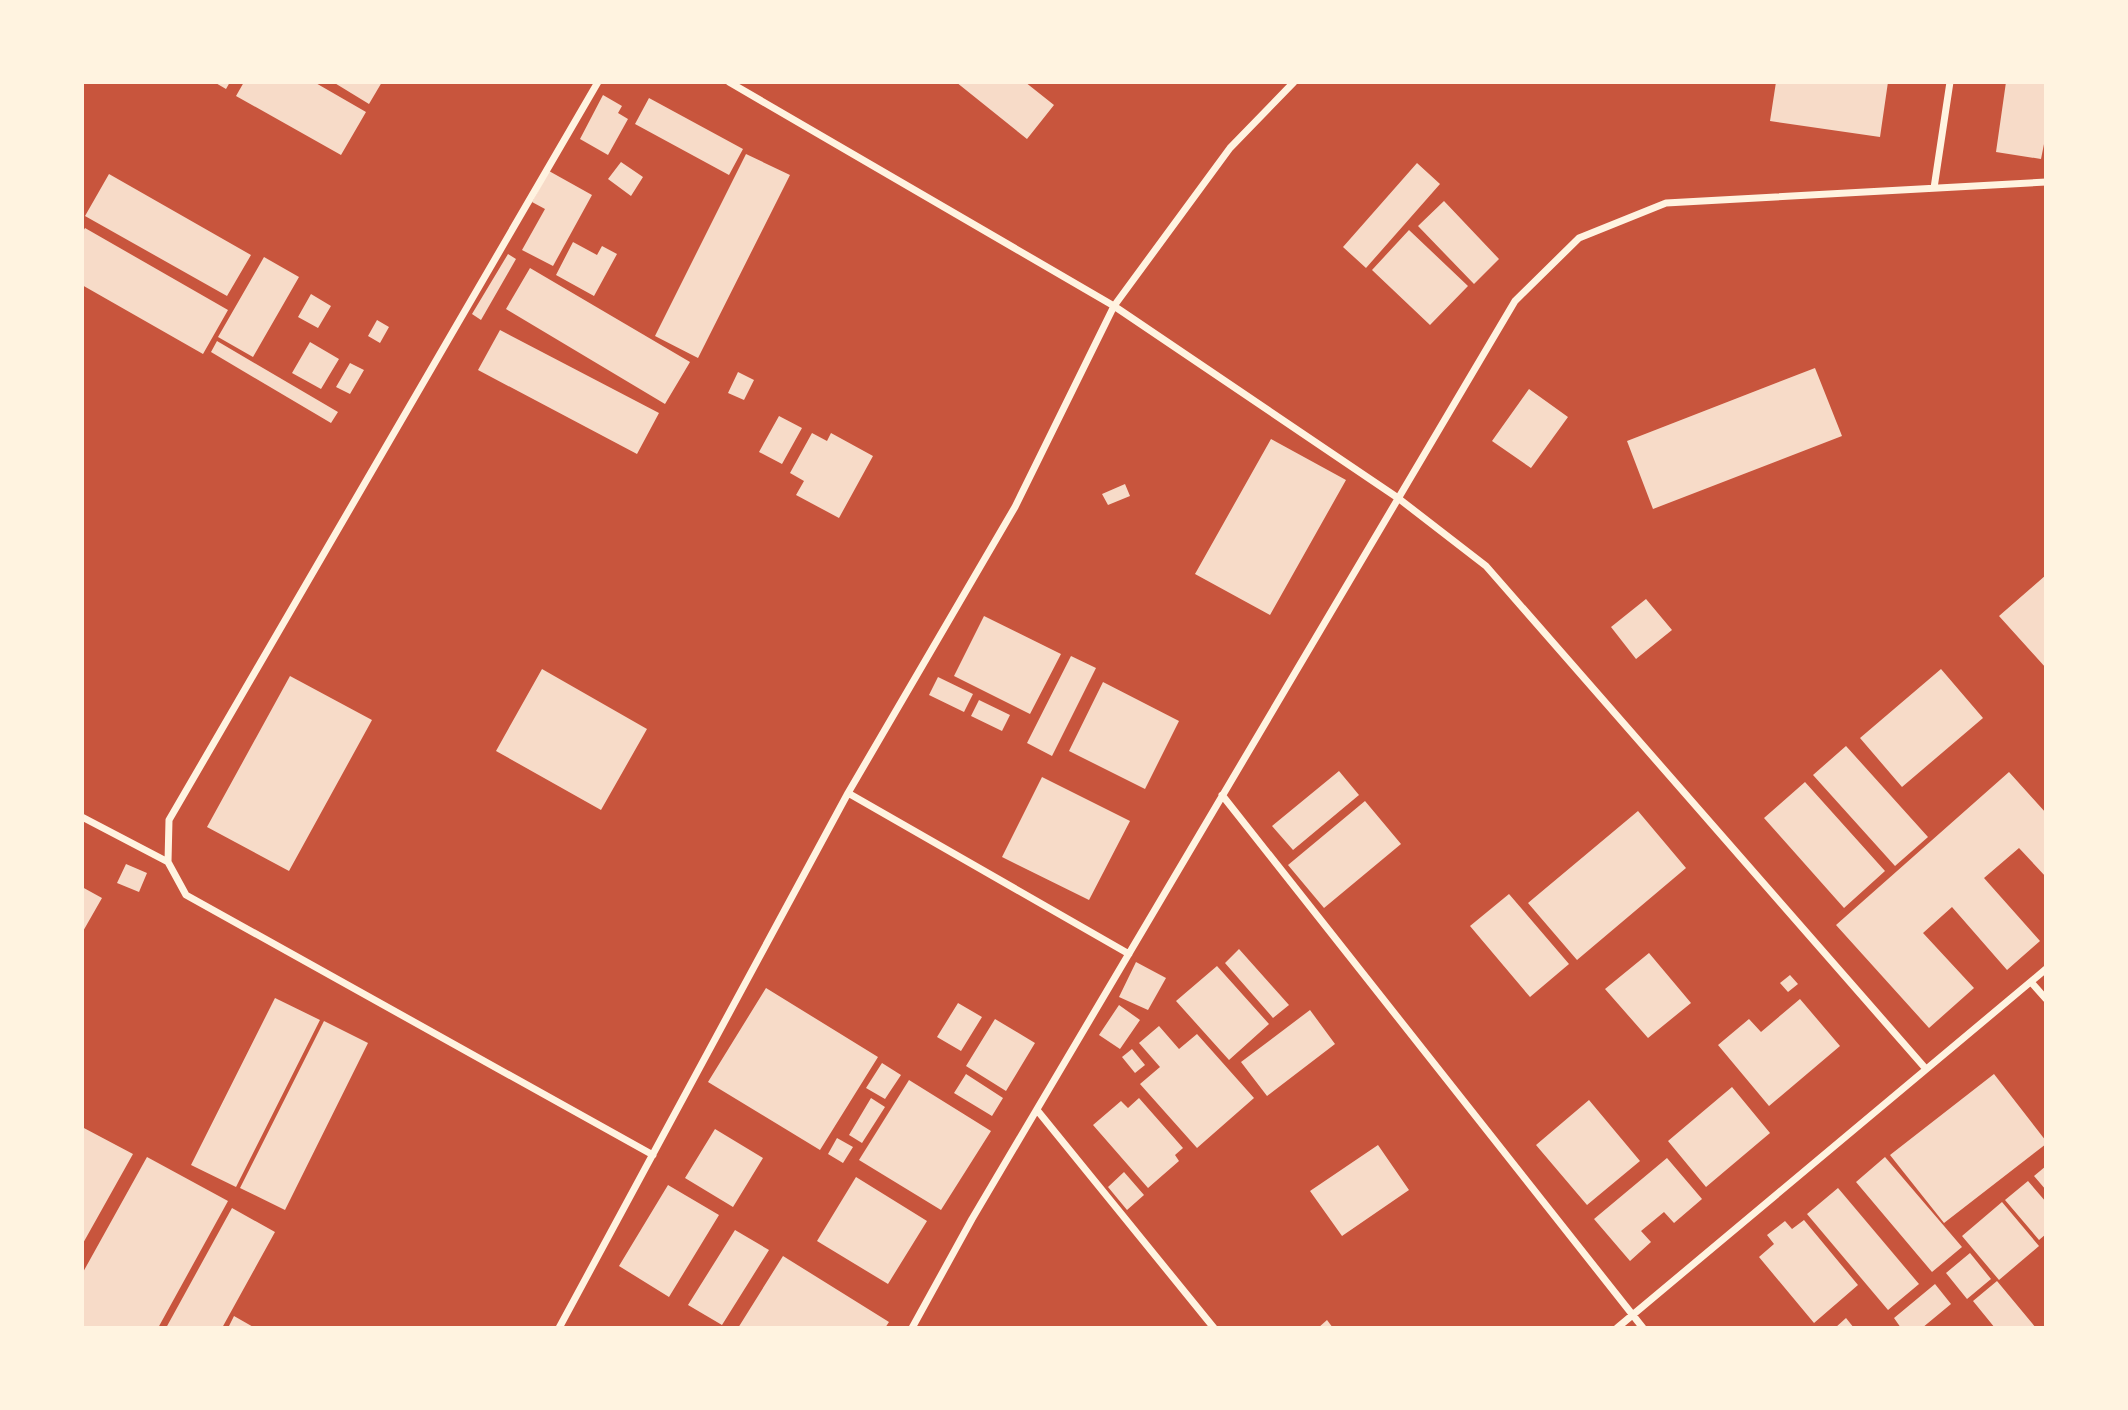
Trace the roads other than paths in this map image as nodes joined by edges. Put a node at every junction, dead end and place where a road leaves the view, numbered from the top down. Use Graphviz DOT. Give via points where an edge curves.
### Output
graph roads {
  1 [pos="598,82"];
  2 [pos="729,82"];
  3 [pos="1294,82"];
  4 [pos="1950,82"];
  5 [pos="2046,182"];
  6 [pos="1934,188"];
  7 [pos="1114,306"];
  8 [pos="1398,498"];
  9 [pos="849,793"];
  10 [pos="1222,795"];
  11 [pos="82,817"];
  12 [pos="167,862"];
  13 [pos="1129,954"];
  14 [pos="2046,969"];
  15 [pos="2031,982"];
  16 [pos="2046,999"];
  17 [pos="1926,1069"];
  18 [pos="1037,1110"];
  19 [pos="653,1155"];
  20 [pos="1633,1314"];
  21 [pos="559,1328"];
  22 [pos="912,1328"];
  23 [pos="1214,1328"];
  24 [pos="1617,1328"];
  25 [pos="1643,1328"];
  1 -- 12 [label="street" via="169,820"];
  2 -- 7 [label="street"];
  3 -- 7 [label="street" via="1230,148"];
  4 -- 6 [label="street"];
  5 -- 6 [label="street"];
  6 -- 8 [label="street" via="1666,203 1579,238 1515,301"];
  7 -- 8 [label="street"];
  7 -- 9 [label="street" via="1015,507"];
  8 -- 10 [label="street"];
  8 -- 17 [label="street" via="1486,566"];
  9 -- 13 [label="street"];
  9 -- 19 [label="street"];
  10 -- 13 [label="street"];
  10 -- 20 [label="street"];
  11 -- 12 [label="street"];
  12 -- 19 [label="street" via="186,895"];
  13 -- 18 [label="street"];
  14 -- 15 [label="street"];
  15 -- 16 [label="street"];
  15 -- 17 [label="street"];
  17 -- 20 [label="street"];
  18 -- 22 [label="street"];
  18 -- 23 [label="street"];
  19 -- 21 [label="street"];
  20 -- 24 [label="street"];
  20 -- 25 [label="street"];
}
